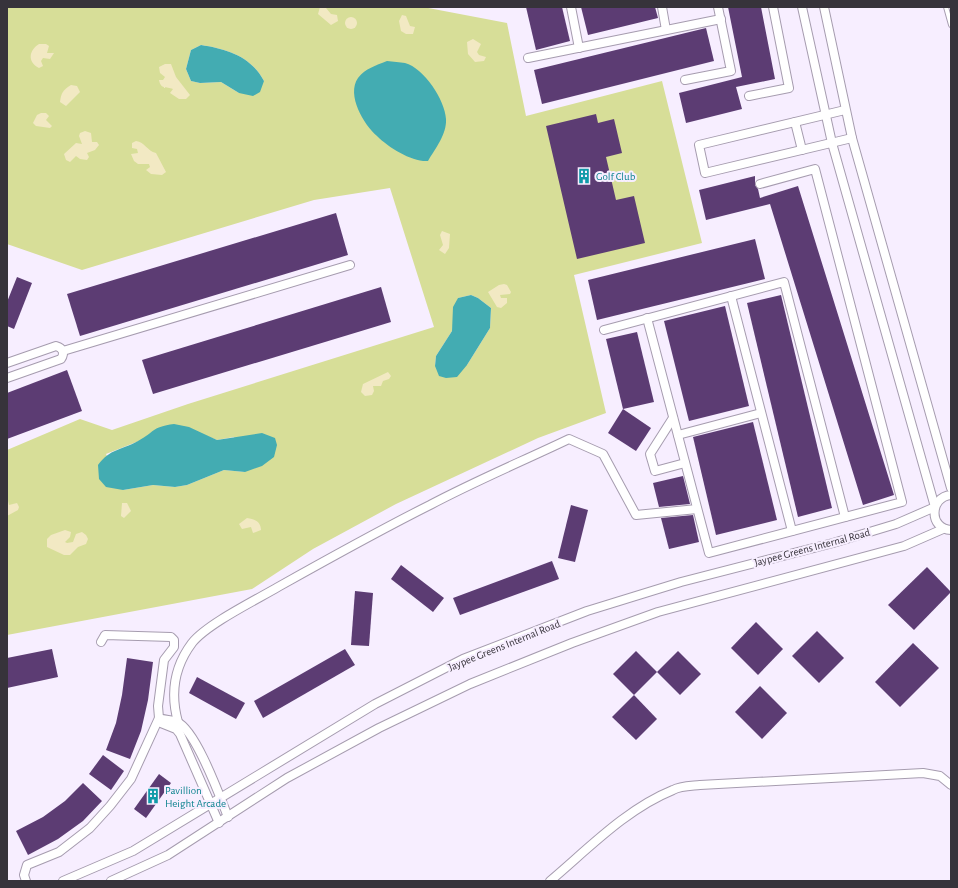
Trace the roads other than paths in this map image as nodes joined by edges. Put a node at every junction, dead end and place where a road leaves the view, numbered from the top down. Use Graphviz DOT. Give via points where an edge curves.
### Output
graph roads {
  1 [pos="571,7"];
  2 [pos="662,7"];
  3 [pos="718,7"];
  4 [pos="773,7"];
  5 [pos="802,7"];
  6 [pos="824,7"];
  7 [pos="946,7"];
  8 [pos="721,19"];
  9 [pos="951,25"];
  10 [pos="666,30"];
  11 [pos="579,48"];
  12 [pos="528,58"];
  13 [pos="685,80"];
  14 [pos="749,96"];
  15 [pos="845,110"];
  16 [pos="825,115"];
  17 [pos="795,122"];
  18 [pos="852,138"];
  19 [pos="832,142"];
  20 [pos="802,150"];
  21 [pos="760,184"];
  22 [pos="350,265"];
  23 [pos="731,296"];
  24 [pos="647,318"];
  25 [pos="604,330"];
  26 [pos="63,351"];
  27 [pos="7,362"];
  28 [pos="7,378"];
  29 [pos="761,413"];
  30 [pos="673,418"];
  31 [pos="678,435"];
  32 [pos="685,463"];
  33 [pos="951,488"];
  34 [pos="951,496"];
  35 [pos="935,506"];
  36 [pos="697,508"];
  37 [pos="845,517"];
  38 [pos="947,529"];
  39 [pos="792,531"];
  40 [pos="101,642"];
  41 [pos="158,720"];
  42 [pos="178,722"];
  43 [pos="951,785"];
  44 [pos="220,799"];
  45 [pos="211,804"];
  46 [pos="228,817"];
  47 [pos="219,823"];
  48 [pos="26,881"];
  49 [pos="63,881"];
  50 [pos="111,881"];
  51 [pos="550,881"];
  1 -- 11 [label="street"];
  2 -- 10 [label="street"];
  3 -- 8 [label="street"];
  4 -- 14 [label="street" via="789,88"];
  5 -- 16 [label="street"];
  6 -- 15 [label="street"];
  7 -- 9 [label="lane"];
  8 -- 10 [label="street"];
  8 -- 13 [label="street" via="731,71"];
  10 -- 11 [label="street"];
  11 -- 12 [label="street"];
  15 -- 16 [label="street"];
  15 -- 18 [label="street"];
  16 -- 17 [label="street"];
  16 -- 19 [label="street"];
  17 -- 20 [label="street"];
  17 -- 20 [label="street" via="698,145 705,173"];
  18 -- 19 [label="street"];
  18 -- 33 [label="street"];
  19 -- 20 [label="street"];
  19 -- 35 [label="street"];
  21 -- 37 [label="street" via="815,169 902,502"];
  22 -- 26 [label="street"];
  23 -- 24 [label="street"];
  23 -- 29 [label="street"];
  23 -- 37 [label="street" via="784,282"];
  24 -- 25 [label="street"];
  24 -- 30 [label="street"];
  26 -- 27 [label="street" via="56,346"];
  26 -- 28 [label="street" via="60,359"];
  29 -- 31 [label="street"];
  29 -- 39 [label="street"];
  30 -- 31 [label="street"];
  30 -- 32 [label="street" via="650,454 655,471"];
  31 -- 32 [label="street"];
  32 -- 36 [label="street"];
  34 -- 35 [label="street, Jaypee Greens Internal Road" via="942,498"];
  35 -- 38 [label="street, Jaypee Greens Internal Road" via="934,517 939,526"];
  35 -- 44 [label="street, Jaypee Greens Internal Road" via="896,524 681,582 587,611 463,659 375,704"];
  36 -- 39 [label="street" via="709,553"];
  36 -- 42 [label="street" via="636,515 603,454 569,439 431,504 318,565 203,632 193,642 176,670 174,709"];
  37 -- 39 [label="street"];
  38 -- 46 [label="street, Jaypee Greens Internal Road" via="904,546 658,612 572,643 470,684 379,728 287,778"];
  40 -- 41 [label="street" via="105,635 171,637 174,640 174,647 164,660"];
  41 -- 42 [label="street"];
  41 -- 45 [label="street" via="176,729 180,734"];
  41 -- 48 [label="street" via="131,779 110,806 90,828 59,852 27,865 24,874"];
  42 -- 44 [label="street" via="188,730"];
  43 -- 51 [label="street" via="940,776 923,773 700,785 674,789 615,826"];
  44 -- 45 [label="street, Jaypee Greens Internal Road"];
  44 -- 46 [label="street"];
  45 -- 47 [label="street"];
  45 -- 49 [label="street, Jaypee Greens Internal Road" via="132,852"];
  46 -- 47 [label="street, Jaypee Greens Internal Road"];
  47 -- 50 [label="street, Jaypee Greens Internal Road" via="168,855"];
}
